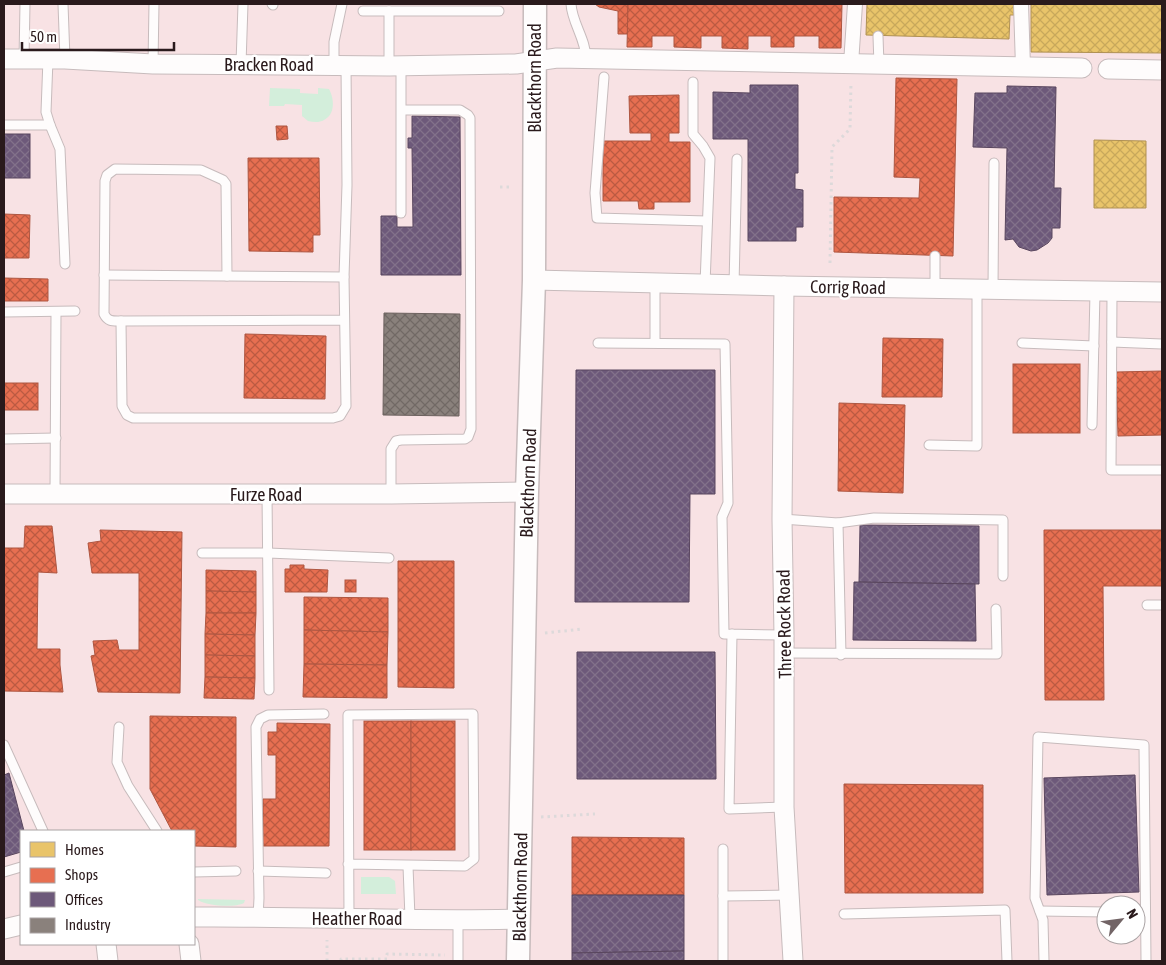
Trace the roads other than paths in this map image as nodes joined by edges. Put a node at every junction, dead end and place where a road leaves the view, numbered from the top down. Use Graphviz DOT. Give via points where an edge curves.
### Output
graph roads {
  1 [pos="24,4"];
  2 [pos="63,4"];
  3 [pos="154,4"];
  4 [pos="243,4"];
  5 [pos="342,4"];
  6 [pos="535,4"];
  7 [pos="571,4"];
  8 [pos="855,4"];
  9 [pos="1021,4"];
  10 [pos="363,10"];
  11 [pos="389,10"];
  12 [pos="499,11"];
  13 [pos="878,36"];
  14 [pos="4,59"];
  15 [pos="24,59"];
  16 [pos="56,59"];
  17 [pos="586,59"];
  18 [pos="535,61"];
  19 [pos="1074,63"];
  20 [pos="153,64"];
  21 [pos="241,64"];
  22 [pos="851,64"];
  23 [pos="340,65"];
  24 [pos="395,65"];
  25 [pos="879,65"];
  26 [pos="1023,67"];
  27 [pos="1108,70"];
  28 [pos="1162,70"];
  29 [pos="604,77"];
  30 [pos="693,82"];
  31 [pos="402,110"];
  32 [pos="4,125"];
  33 [pos="50,125"];
  34 [pos="737,160"];
  35 [pos="994,163"];
  36 [pos="401,213"];
  37 [pos="707,221"];
  38 [pos="935,256"];
  39 [pos="65,264"];
  40 [pos="104,275"];
  41 [pos="227,276"];
  42 [pos="344,277"];
  43 [pos="534,280"];
  44 [pos="655,283"];
  45 [pos="705,284"];
  46 [pos="734,285"];
  47 [pos="784,286"];
  48 [pos="934,289"];
  49 [pos="985,290"];
  50 [pos="1104,292"];
  51 [pos="1162,292"];
  52 [pos="4,312"];
  53 [pos="56,312"];
  54 [pos="75,312"];
  55 [pos="344,320"];
  56 [pos="121,321"];
  57 [pos="655,342"];
  58 [pos="1112,342"];
  59 [pos="598,343"];
  60 [pos="1022,343"];
  61 [pos="1162,344"];
  62 [pos="1094,346"];
  63 [pos="1092,425"];
  64 [pos="56,438"];
  65 [pos="4,439"];
  66 [pos="929,445"];
  67 [pos="1162,470"];
  68 [pos="527,492"];
  69 [pos="55,493"];
  70 [pos="4,494"];
  71 [pos="267,494"];
  72 [pos="391,494"];
  73 [pos="782,519"];
  74 [pos="838,523"];
  75 [pos="202,553"];
  76 [pos="268,553"];
  77 [pos="389,558"];
  78 [pos="1003,576"];
  79 [pos="1147,605"];
  80 [pos="1162,605"];
  81 [pos="996,609"];
  82 [pos="732,634"];
  83 [pos="784,644"];
  84 [pos="841,655"];
  85 [pos="269,690"];
  86 [pos="324,714"];
  87 [pos="119,727"];
  88 [pos="4,745"];
  89 [pos="784,807"];
  90 [pos="43,830"];
  91 [pos="156,830"];
  92 [pos="723,849"];
  93 [pos="348,864"];
  94 [pos="408,866"];
  95 [pos="20,867"];
  96 [pos="236,871"];
  97 [pos="258,871"];
  98 [pos="4,872"];
  99 [pos="195,872"];
  100 [pos="326,873"];
  101 [pos="789,895"];
  102 [pos="1141,895"];
  103 [pos="723,896"];
  104 [pos="1040,911"];
  105 [pos="1096,912"];
  106 [pos="844,914"];
  107 [pos="195,917"];
  108 [pos="258,917"];
  109 [pos="348,918"];
  110 [pos="410,918"];
  111 [pos="519,919"];
  112 [pos="458,920"];
  113 [pos="20,925"];
  114 [pos="4,929"];
  115 [pos="106,945"];
  116 [pos="189,945"];
  117 [pos="1144,945"];
  118 [pos="458,958"];
  119 [pos="108,961"];
  120 [pos="191,961"];
  121 [pos="518,961"];
  122 [pos="723,961"];
  123 [pos="793,961"];
  124 [pos="1007,961"];
  125 [pos="1044,961"];
  126 [pos="1146,961"];
  1 -- 15 [label="lane"];
  2 -- 16 [label="lane"];
  3 -- 20 [label="lane"];
  4 -- 21 [label="lane"];
  5 -- 23 [label="lane" via="334,42"];
  6 -- 18 [label="street, Blackthorn Road"];
  7 -- 17 [label="lane"];
  8 -- 22 [label="street"];
  9 -- 26 [label="street"];
  10 -- 11 [label="lane"];
  11 -- 12 [label="lane"];
  11 -- 24 [label="lane"];
  13 -- 25 [label="lane"];
  14 -- 15 [label="street, Bracken Road"];
  15 -- 16 [label="street, Bracken Road"];
  16 -- 20 [label="street, Bracken Road"];
  16 -- 33 [label="lane" via="46,112"];
  17 -- 18 [label="street, Bracken Road"];
  17 -- 22 [label="street, Bracken Road"];
  18 -- 24 [label="street, Bracken Road"];
  18 -- 43 [label="street, Blackthorn Road"];
  19 -- 26 [label="street, Bracken Road"];
  20 -- 21 [label="street, Bracken Road"];
  21 -- 23 [label="street, Bracken Road"];
  22 -- 25 [label="street, Bracken Road"];
  23 -- 24 [label="street, Bracken Road"];
  23 -- 42 [label="lane" via="347,185"];
  24 -- 31 [label="lane"];
  25 -- 26 [label="street, Bracken Road"];
  27 -- 28 [label="street"];
  29 -- 37 [label="lane" via="595,193 597,218"];
  30 -- 37 [label="lane" via="693,134 710,158"];
  31 -- 36 [label="lane"];
  31 -- 72 [label="lane" via="460,110 470,118 471,429 465,439 396,441 391,449"];
  32 -- 33 [label="lane"];
  33 -- 39 [label="lane" via="60,149"];
  34 -- 46 [label="lane" via="740,182"];
  35 -- 49 [label="lane" via="998,178"];
  37 -- 45 [label="lane"];
  38 -- 48 [label="lane"];
  40 -- 41 [label="lane"];
  40 -- 41 [label="lane" via="105,181 115,169 124,169 201,170 223,180 226,184"];
  40 -- 56 [label="lane" via="104,314 110,321"];
  41 -- 42 [label="lane"];
  42 -- 55 [label="lane"];
  43 -- 44 [label="street, Corrig Road"];
  43 -- 68 [label="street, Blackthorn Road"];
  44 -- 45 [label="street, Corrig Road"];
  44 -- 57 [label="lane"];
  45 -- 46 [label="street, Corrig Road"];
  46 -- 47 [label="street, Corrig Road"];
  47 -- 48 [label="street, Corrig Road"];
  47 -- 73 [label="street, Three Rock Road"];
  48 -- 49 [label="street, Corrig Road"];
  49 -- 50 [label="street, Corrig Road"];
  49 -- 66 [label="lane" via="977,446"];
  50 -- 51 [label="street, Corrig Road"];
  50 -- 58 [label="lane"];
  50 -- 62 [label="lane"];
  52 -- 53 [label="lane"];
  53 -- 54 [label="lane"];
  53 -- 64 [label="lane"];
  55 -- 56 [label="lane"];
  55 -- 56 [label="lane" via="346,406 340,416 334,418 133,418 122,406"];
  57 -- 59 [label="lane"];
  57 -- 82 [label="lane" via="725,344 728,503 722,517 724,634"];
  58 -- 61 [label="lane"];
  58 -- 67 [label="lane" via="1111,470"];
  60 -- 62 [label="lane"];
  62 -- 63 [label="lane"];
  64 -- 65 [label="lane"];
  64 -- 69 [label="lane"];
  68 -- 72 [label="street, Furze Road"];
  68 -- 111 [label="street, Blackthorn Road"];
  69 -- 70 [label="street, Furze Road"];
  69 -- 71 [label="street, Furze Road"];
  71 -- 72 [label="street, Furze Road"];
  71 -- 76 [label="lane"];
  73 -- 74 [label="lane"];
  73 -- 83 [label="street, Three Rock Road"];
  74 -- 78 [label="lane" via="874,518 1003,520"];
  74 -- 84 [label="lane"];
  75 -- 76 [label="lane"];
  76 -- 77 [label="lane"];
  76 -- 85 [label="lane"];
  79 -- 80 [label="lane"];
  81 -- 84 [label="lane" via="997,654"];
  82 -- 83 [label="lane"];
  82 -- 89 [label="lane" via="729,809"];
  83 -- 84 [label="lane"];
  83 -- 89 [label="street, Three Rock Road"];
  86 -- 97 [label="lane" via="268,715 260,719 256,727"];
  87 -- 91 [label="lane" via="117,762 128,786"];
  88 -- 90 [label="lane"];
  89 -- 101 [label="street, Three Rock Road"];
  92 -- 103 [label="lane"];
  93 -- 94 [label="lane"];
  93 -- 94 [label="lane" via="348,715 473,714 474,859 465,866"];
  93 -- 109 [label="lane"];
  94 -- 110 [label="lane"];
  95 -- 98 [label="lane"];
  96 -- 99 [label="lane"];
  97 -- 100 [label="lane"];
  97 -- 108 [label="lane"];
  101 -- 103 [label="lane"];
  101 -- 123 [label="street, Three Rock Road"];
  102 -- 104 [label="lane" via="1144,745 1038,737 1035,898"];
  103 -- 122 [label="lane"];
  104 -- 105 [label="lane"];
  104 -- 125 [label="lane" via="1044,920"];
  106 -- 124 [label="lane" via="1004,910"];
  107 -- 108 [label="street, Heather Road"];
  108 -- 109 [label="street, Heather Road"];
  109 -- 110 [label="street, Heather Road"];
  110 -- 112 [label="street, Heather Road"];
  111 -- 112 [label="street, Heather Road"];
  111 -- 121 [label="street, Blackthorn Road"];
  112 -- 118 [label="lane"];
  113 -- 114 [label="street"];
  115 -- 119 [label="street"];
  116 -- 120 [label="street"];
  117 -- 126 [label="lane"];
}
